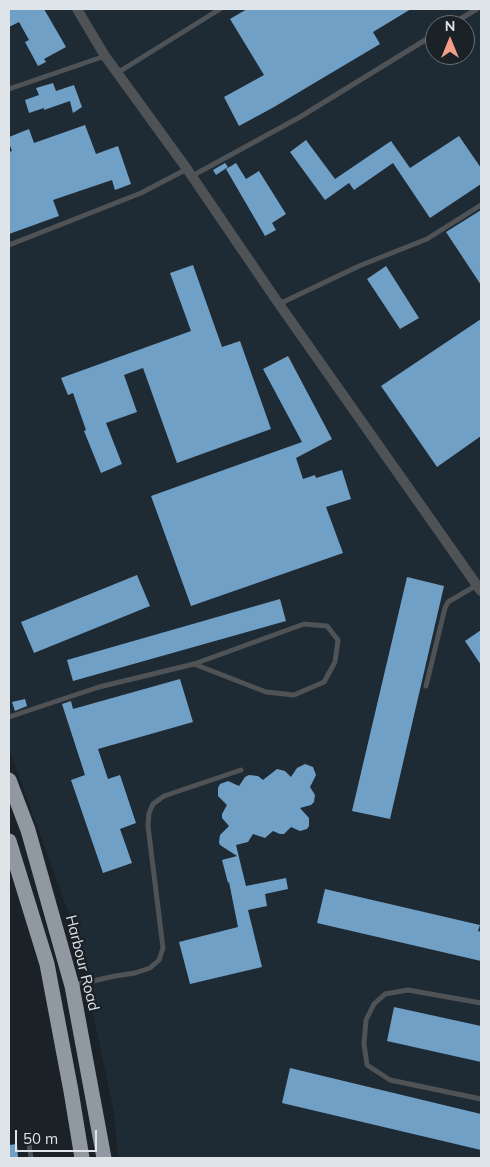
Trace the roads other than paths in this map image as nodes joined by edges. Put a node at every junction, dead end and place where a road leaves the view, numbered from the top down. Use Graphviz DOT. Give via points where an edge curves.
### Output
graph roads {
  1 [pos="77,9"];
  2 [pos="220,9"];
  3 [pos="425,40"];
  4 [pos="104,56"];
  5 [pos="117,73"];
  6 [pos="9,89"];
  7 [pos="189,172"];
  8 [pos="481,205"];
  9 [pos="9,245"];
  10 [pos="278,304"];
  11 [pos="479,588"];
  12 [pos="194,664"];
  13 [pos="426,686"];
  14 [pos="9,717"];
  15 [pos="241,770"];
  16 [pos="9,780"];
  17 [pos="9,840"];
  18 [pos="72,986"];
  19 [pos="481,1003"];
  20 [pos="481,1099"];
  21 [pos="29,1144"];
  22 [pos="32,1158"];
  23 [pos="82,1158"];
  24 [pos="104,1158"];
  1 -- 4 [label="street"];
  2 -- 5 [label="lane"];
  3 -- 7 [label="lane" via="300,117"];
  4 -- 5 [label="street"];
  4 -- 6 [label="lane"];
  5 -- 7 [label="street"];
  7 -- 9 [label="lane"];
  7 -- 10 [label="street"];
  8 -- 10 [label="lane" via="427,240 359,266"];
  10 -- 11 [label="street"];
  11 -- 13 [label="lane" via="448,602"];
  12 -- 12 [label="lane" via="304,624 327,626 338,640 335,662 324,682 294,695 266,692"];
  12 -- 14 [label="lane" via="99,688"];
  15 -- 18 [label="lane" via="164,796 153,804 149,813 163,948 159,960 150,968 135,973"];
  16 -- 18 [label="highway, Harbour Road" via="28,830"];
  17 -- 23 [label="highway" via="47,964"];
  18 -- 24 [label="highway, Harbour Road"];
  19 -- 20 [label="lane" via="408,990 385,994 374,1004 366,1020 364,1044 367,1065 390,1080"];
  21 -- 22 [label="lane"];
}
